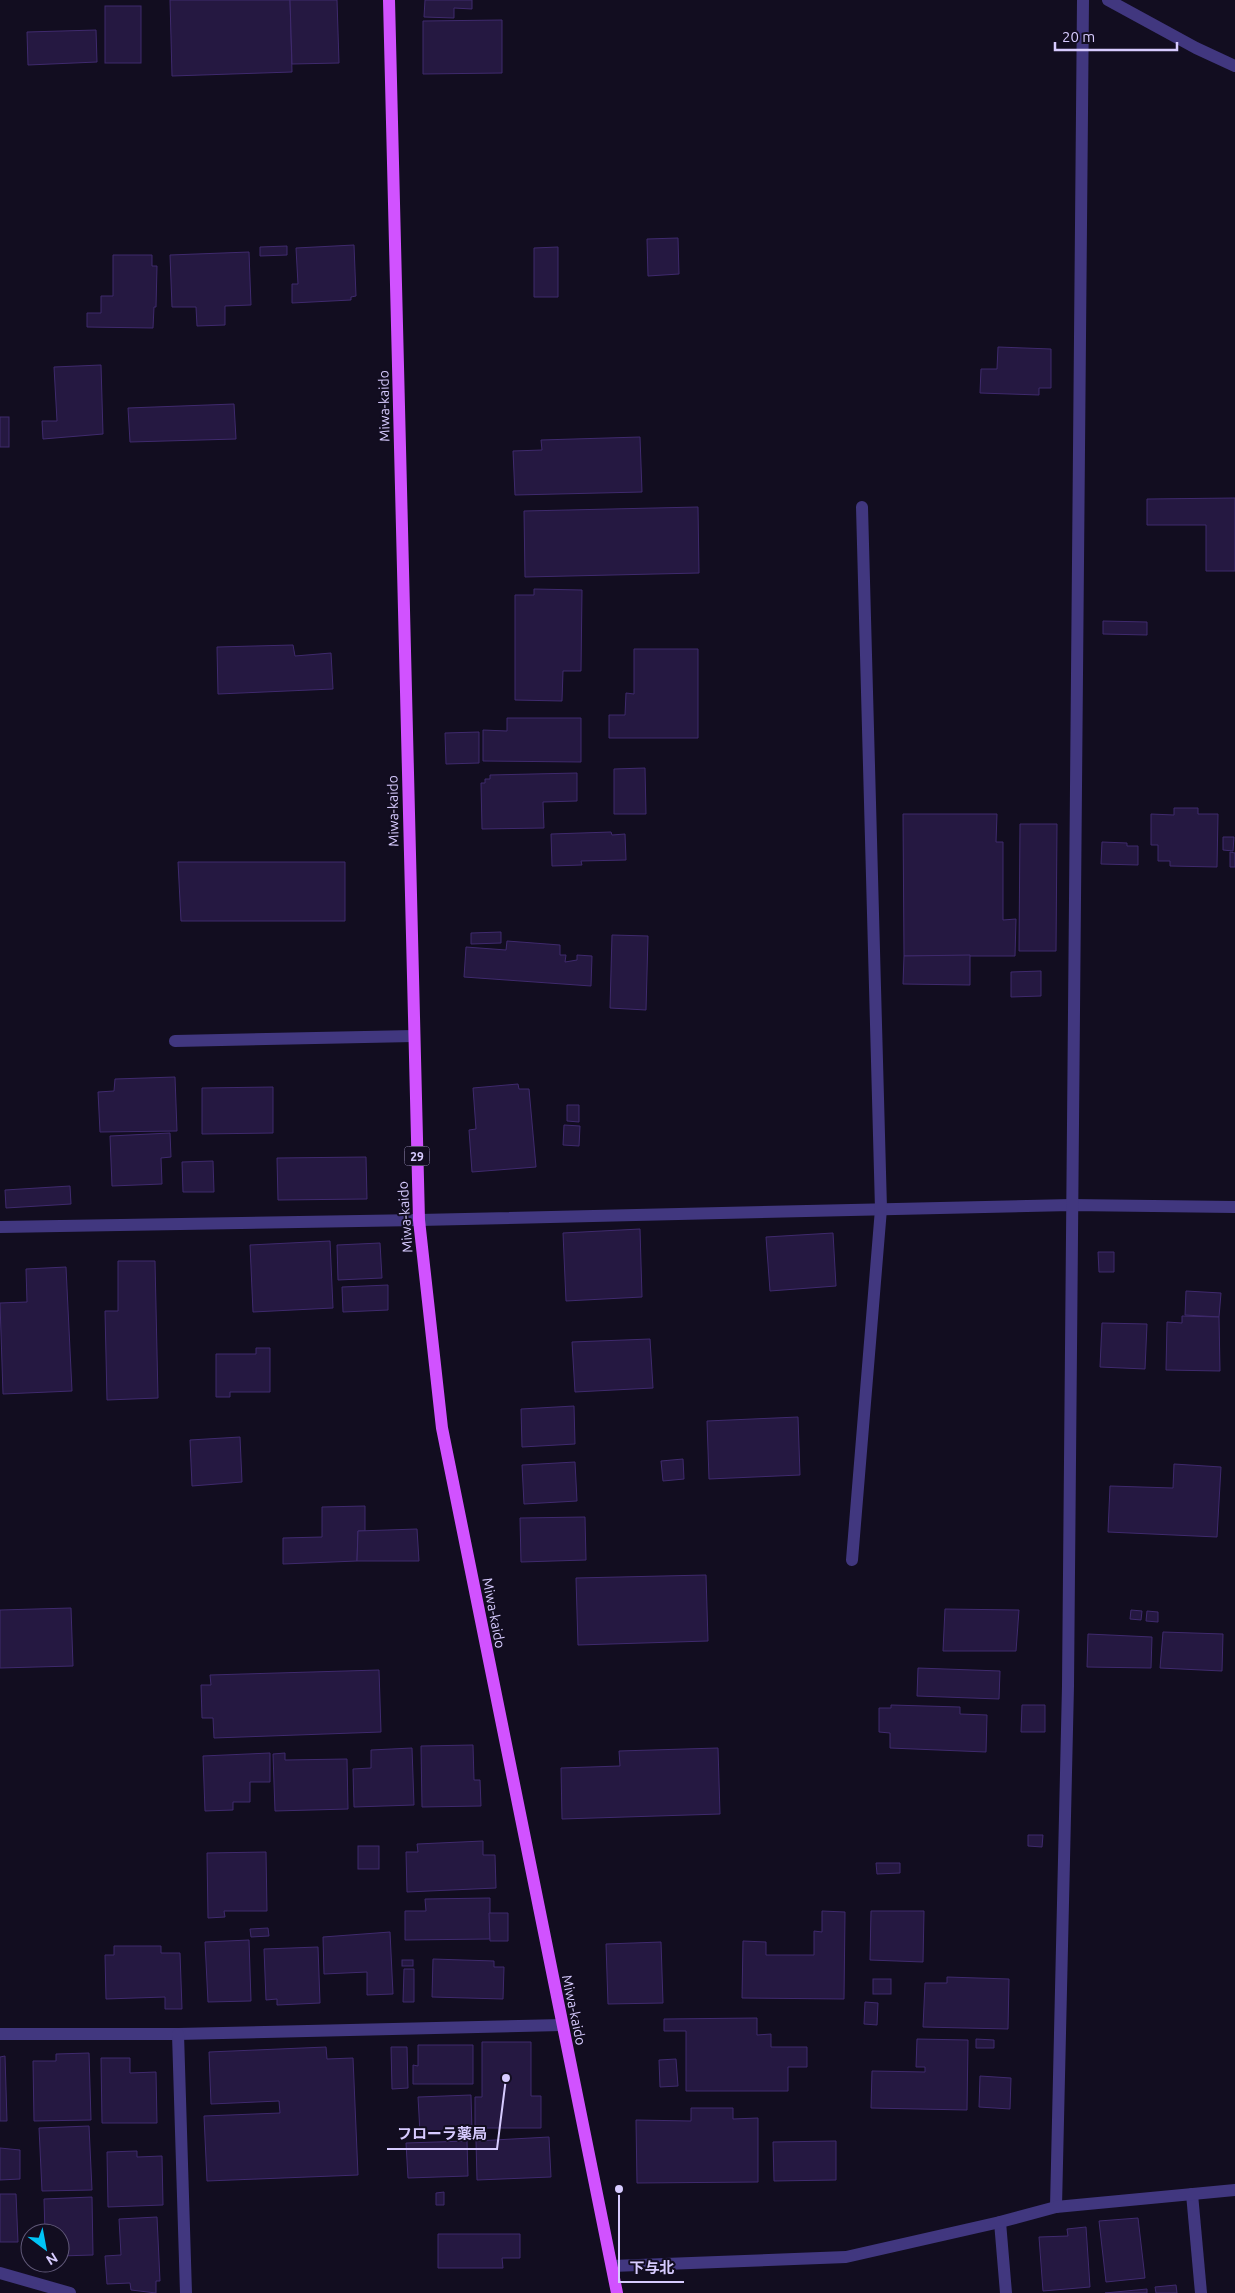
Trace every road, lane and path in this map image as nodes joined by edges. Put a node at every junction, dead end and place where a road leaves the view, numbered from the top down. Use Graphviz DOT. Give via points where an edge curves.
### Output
graph roads {
  1 [pos="389,0"];
  2 [pos="1083,0"];
  3 [pos="1108,0"];
  4 [pos="1235,66"];
  5 [pos="862,507"];
  6 [pos="414,1036"];
  7 [pos="175,1040"];
  8 [pos="1071,1205"];
  9 [pos="1235,1207"];
  10 [pos="881,1209"];
  11 [pos="419,1220"];
  12 [pos="0,1227"];
  13 [pos="852,1560"];
  14 [pos="562,2025"];
  15 [pos="0,2034"];
  16 [pos="178,2034"];
  17 [pos="1235,2190"];
  18 [pos="1192,2194"];
  19 [pos="1056,2207"];
  20 [pos="1000,2222"];
  21 [pos="612,2266"];
  22 [pos="0,2273"];
  23 [pos="70,2293"];
  24 [pos="186,2293"];
  25 [pos="617,2293"];
  26 [pos="1006,2293"];
  27 [pos="1200,2293"];
  1 -- 6 [label="main road, Miwa-kaido / 29"];
  2 -- 8 [label="street"];
  3 -- 4 [label="street"];
  5 -- 10 [label="street"];
  6 -- 7 [label="street"];
  6 -- 11 [label="main road, Miwa-kaido / 29"];
  8 -- 9 [label="street"];
  8 -- 10 [label="street"];
  8 -- 19 [label="street" via="1068,1696"];
  10 -- 11 [label="street"];
  10 -- 13 [label="street"];
  11 -- 12 [label="street"];
  11 -- 14 [label="main road, Miwa-kaido / 29" via="442,1428"];
  14 -- 16 [label="street"];
  14 -- 21 [label="main road, Miwa-kaido / 29"];
  15 -- 16 [label="street"];
  16 -- 24 [label="street"];
  17 -- 18 [label="street"];
  18 -- 19 [label="street"];
  18 -- 27 [label="street"];
  19 -- 20 [label="street"];
  20 -- 21 [label="street" via="846,2257"];
  20 -- 26 [label="street"];
  21 -- 25 [label="main road, Miwa-kaido / 29"];
  22 -- 23 [label="street"];
}
